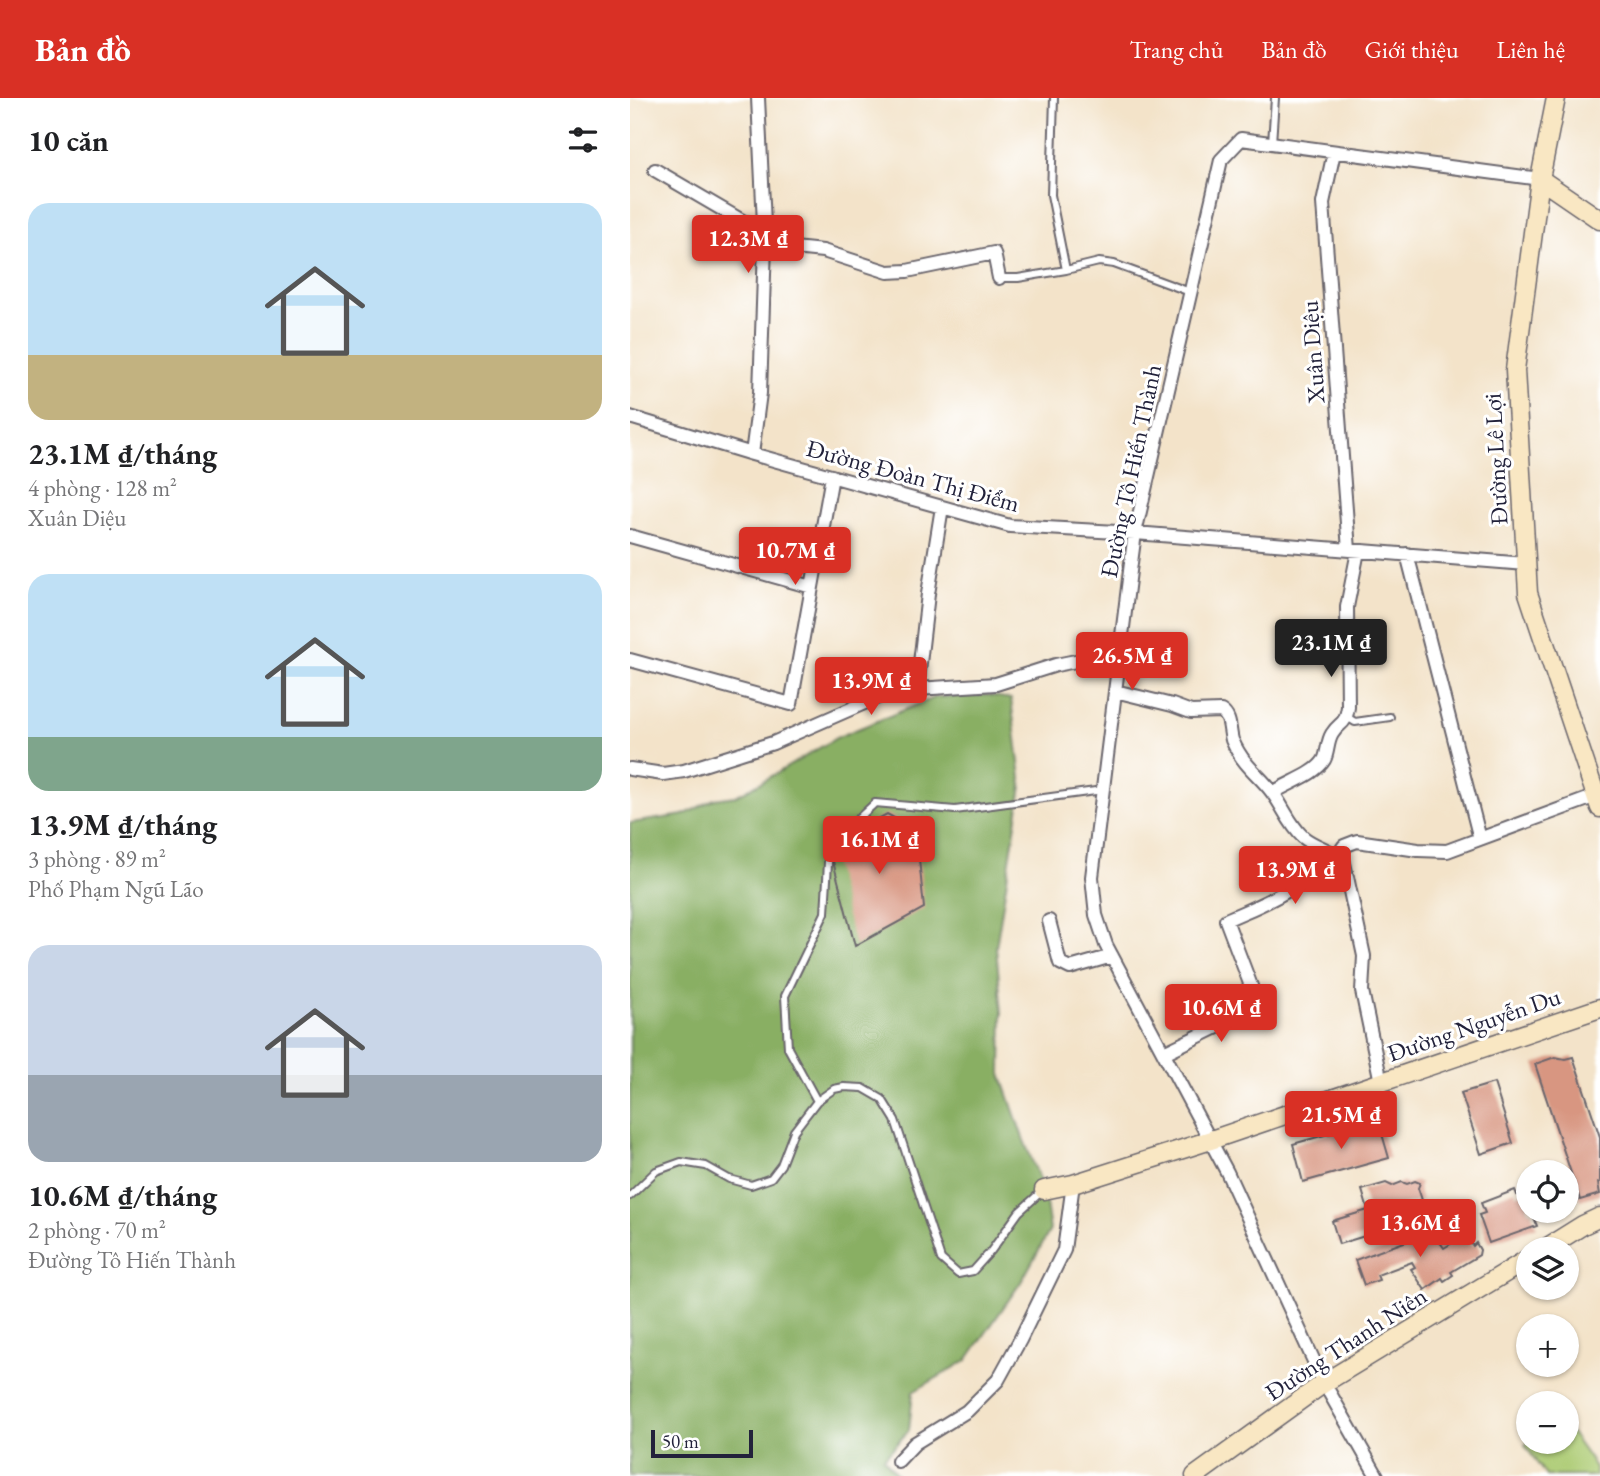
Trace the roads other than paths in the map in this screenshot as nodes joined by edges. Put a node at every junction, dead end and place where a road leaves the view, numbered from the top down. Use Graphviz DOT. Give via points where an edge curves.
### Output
graph roads {
  1 [pos="758,98"];
  2 [pos="1054,98"];
  3 [pos="1275,98"];
  4 [pos="1556,98"];
  5 [pos="1272,143"];
  6 [pos="1334,152"];
  7 [pos="655,170"];
  8 [pos="1540,179"];
  9 [pos="1600,220"];
  10 [pos="764,225"];
  11 [pos="765,245"];
  12 [pos="1066,270"];
  13 [pos="999,278"];
  14 [pos="1190,292"];
  15 [pos="630,417"];
  16 [pos="752,454"];
  17 [pos="832,476"];
  18 [pos="942,507"];
  19 [pos="1135,533"];
  20 [pos="630,536"];
  21 [pos="1353,550"];
  22 [pos="1407,554"];
  23 [pos="1526,564"];
  24 [pos="812,587"];
  25 [pos="1120,652"];
  26 [pos="630,660"];
  27 [pos="916,689"];
  28 [pos="1115,691"];
  29 [pos="1347,717"];
  30 [pos="1390,717"];
  31 [pos="630,769"];
  32 [pos="1103,790"];
  33 [pos="1273,793"];
  34 [pos="1598,802"];
  35 [pos="1480,839"];
  36 [pos="1324,849"];
  37 [pos="1338,855"];
  38 [pos="1049,920"];
  39 [pos="1112,956"];
  40 [pos="1600,1008"];
  41 [pos="1164,1053"];
  42 [pos="1381,1082"];
  43 [pos="817,1101"];
  44 [pos="1211,1140"];
  45 [pos="1073,1184"];
  46 [pos="1044,1190"];
  47 [pos="630,1196"];
  48 [pos="1600,1217"];
  49 [pos="1564,1237"];
  50 [pos="1516,1266"];
  51 [pos="1324,1383"];
  52 [pos="898,1461"];
  53 [pos="1195,1476"];
  54 [pos="1377,1476"];
  1 -- 10 [label="street"];
  2 -- 12 [label="lane" via="1051,195"];
  3 -- 5 [label="lane"];
  4 -- 8 [label="street, Đường Lê Lợi"];
  5 -- 6 [label="street, Đường Tô Hiến Thành"];
  5 -- 14 [label="street, Đường Tô Hiến Thành" via="1241,139 1221,160"];
  6 -- 8 [label="street, Đường Tô Hiến Thành"];
  6 -- 21 [label="street, Xuân Diệu" via="1323,203"];
  7 -- 10 [label="street" via="744,222"];
  8 -- 9 [label="street"];
  8 -- 23 [label="street, Đường Lê Lợi" via="1515,370"];
  10 -- 11 [label="street"];
  11 -- 13 [label="street" via="811,249 888,272 994,253"];
  11 -- 16 [label="street" via="760,393"];
  12 -- 13 [label="lane"];
  12 -- 14 [label="lane" via="1099,262 1114,264"];
  14 -- 19 [label="street, Đường Tô Hiến Thành"];
  15 -- 16 [label="street, Đường Đoàn Thị Điểm"];
  16 -- 17 [label="street, Đường Đoàn Thị Điểm"];
  17 -- 18 [label="street, Đường Đoàn Thị Điểm"];
  17 -- 24 [label="street"];
  18 -- 19 [label="street, Đường Đoàn Thị Điểm" via="1010,526"];
  18 -- 27 [label="street"];
  19 -- 21 [label="street, Đường Đoàn Thị Điểm"];
  19 -- 25 [label="street, Đường Tô Hiến Thành"];
  20 -- 24 [label="street"];
  21 -- 22 [label="street, Đường Đoàn Thị Điểm"];
  21 -- 29 [label="street, Xuân Diệu" via="1347,607"];
  22 -- 23 [label="street, Đường Đoàn Thị Điểm"];
  22 -- 35 [label="street"];
  23 -- 34 [label="street, Đường Lê Lợi" via="1528,593"];
  24 -- 26 [label="street" via="791,704"];
  25 -- 27 [label="street" via="996,684"];
  25 -- 28 [label="street, Đường Tô Hiến Thành"];
  27 -- 31 [label="street" via="885,694 773,743 684,771 663,774"];
  28 -- 32 [label="street, Đường Tô Hiến Thành"];
  28 -- 33 [label="street" via="1191,712 1220,710 1227,716 1239,754"];
  29 -- 30 [label="lane" via="1355,722"];
  29 -- 33 [label="street" via="1333,732 1325,759 1317,768"];
  32 -- 39 [label="street, Đường Tô Hiến Thành" via="1092,877 1096,915"];
  32 -- 43 [label="lane" via="956,810 876,803 829,846 825,912 785,996 788,1048"];
  33 -- 36 [label="street" via="1295,828"];
  34 -- 35 [label="street"];
  35 -- 37 [label="street" via="1447,851 1357,841 1344,846"];
  36 -- 37 [label="street"];
  36 -- 41 [label="street" via="1314,869 1291,889 1226,920 1251,986 1250,1011"];
  37 -- 42 [label="street" via="1344,863 1364,956 1362,991"];
  38 -- 39 [label="street" via="1064,967"];
  39 -- 41 [label="street, Đường Tô Hiến Thành"];
  40 -- 42 [label="street, Đường Nguyễn Du"];
  41 -- 44 [label="street, Đường Tô Hiến Thành"];
  42 -- 44 [label="street, Đường Nguyễn Du"];
  43 -- 46 [label="lane" via="844,1087 863,1088 882,1099 895,1120 941,1259 958,1274 973,1270 1019,1212"];
  43 -- 47 [label="lane" via="794,1131 771,1178 751,1185 706,1166 681,1162 656,1171"];
  44 -- 45 [label="street, Đường Nguyễn Du"];
  44 -- 51 [label="street, Đường Tô Hiến Thành"];
  45 -- 46 [label="street, Đường Nguyễn Du"];
  45 -- 52 [label="street" via="1064,1250 998,1380 967,1411 915,1443"];
  48 -- 49 [label="street"];
  50 -- 51 [label="street, Đường Thanh Niên"];
  51 -- 53 [label="street, Đường Thanh Niên"];
  51 -- 54 [label="street, Đường Tô Hiến Thành"];
}
